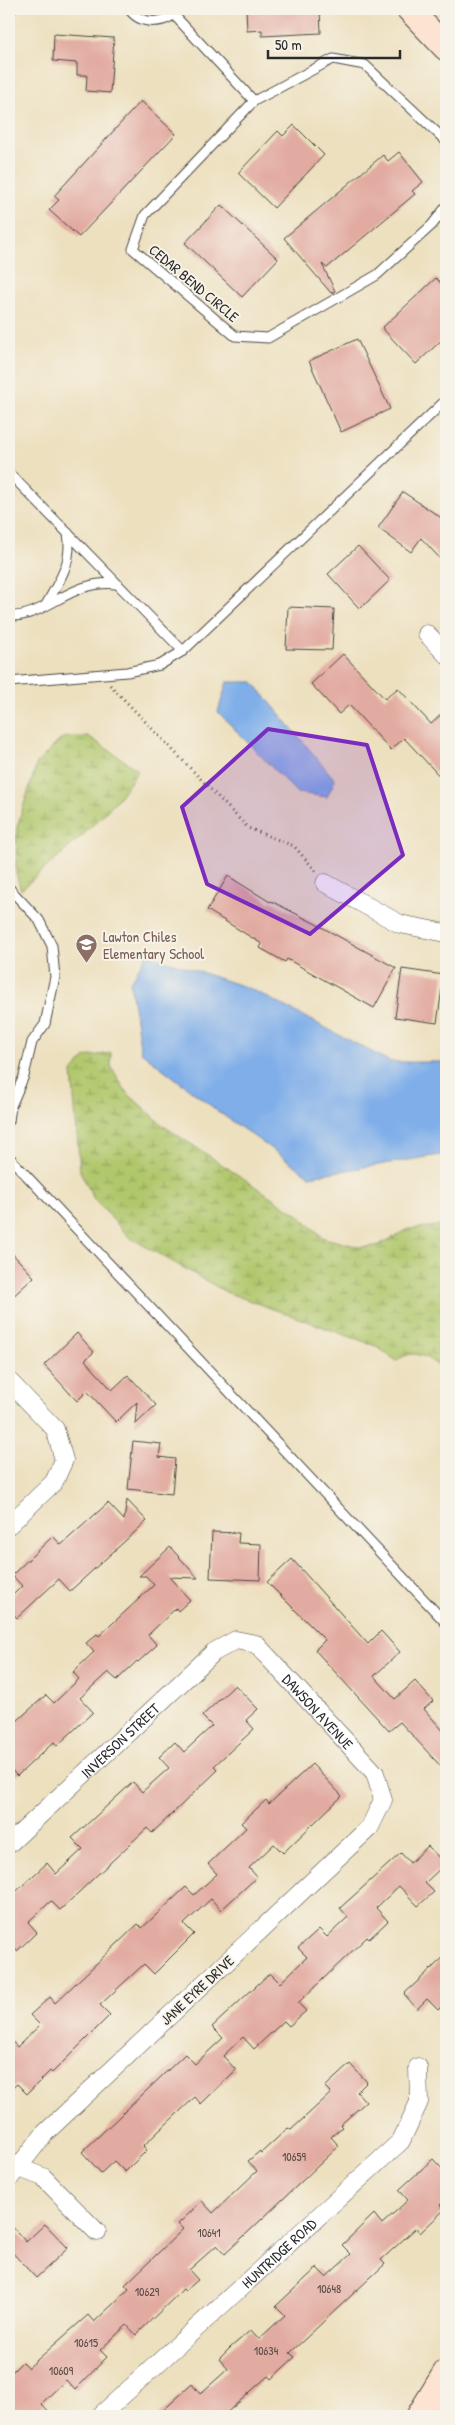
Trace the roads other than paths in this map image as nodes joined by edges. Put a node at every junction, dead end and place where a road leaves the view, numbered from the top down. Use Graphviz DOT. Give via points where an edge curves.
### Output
graph roads {
  1 [pos="12,9"];
  2 [pos="129,9"];
  3 [pos="409,9"];
  4 [pos="9,12"];
  5 [pos="177,12"];
  6 [pos="446,48"];
  7 [pos="254,101"];
  8 [pos="446,141"];
  9 [pos="446,207"];
  10 [pos="446,400"];
  11 [pos="9,473"];
  12 [pos="68,532"];
  13 [pos="117,584"];
  14 [pos="46,605"];
  15 [pos="9,616"];
  16 [pos="427,634"];
  17 [pos="183,652"];
  18 [pos="446,654"];
  19 [pos="9,682"];
  20 [pos="325,883"];
  21 [pos="9,888"];
  22 [pos="446,932"];
  23 [pos="11,1098"];
  24 [pos="9,1120"];
  25 [pos="9,1157"];
  26 [pos="9,1381"];
  27 [pos="9,1525"];
  28 [pos="446,1623"];
  29 [pos="236,1640"];
  30 [pos="383,1800"];
  31 [pos="9,1844"];
  32 [pos="418,2068"];
  33 [pos="12,2170"];
  34 [pos="97,2232"];
  35 [pos="446,2372"];
  36 [pos="100,2416"];
  37 [pos="419,2416"];
  1 -- 4 [label="lane"];
  2 -- 5 [label="lane" via="140,19 152,22 164,20"];
  3 -- 6 [label="street"];
  5 -- 7 [label="lane"];
  7 -- 8 [label="lane, CEDAR BEND CIRCLE" via="333,59 365,65"];
  7 -- 9 [label="lane, CEDAR BEND CIRCLE" via="145,215 133,249 235,336 268,338 378,275 432,225"];
  10 -- 17 [label="lane"];
  11 -- 12 [label="lane"];
  12 -- 13 [label="lane"];
  12 -- 14 [label="lane" via="71,550 68,561"];
  13 -- 14 [label="lane" via="90,584"];
  13 -- 17 [label="lane"];
  14 -- 15 [label="lane" via="29,613"];
  16 -- 18 [label="street"];
  17 -- 19 [label="lane" via="160,665"];
  20 -- 22 [label="street" via="400,924"];
  21 -- 23 [label="lane" via="39,920 52,946 55,977 45,1024 32,1042 24,1076"];
  23 -- 24 [label="lane"];
  25 -- 28 [label="lane"];
  26 -- 27 [label="street" via="55,1429 64,1460 54,1482"];
  29 -- 30 [label="street, DAWSON AVENUE" via="256,1644 375,1773"];
  29 -- 31 [label="street, INVERSON STREET" via="214,1652"];
  30 -- 33 [label="street, JANE EYRE DRIVE" via="370,1827 45,2133"];
  32 -- 36 [label="street, HUNTRIDGE ROAD" via="419,2102 401,2141"];
  33 -- 34 [label="street" via="42,2177"];
  35 -- 37 [label="street"];
}
